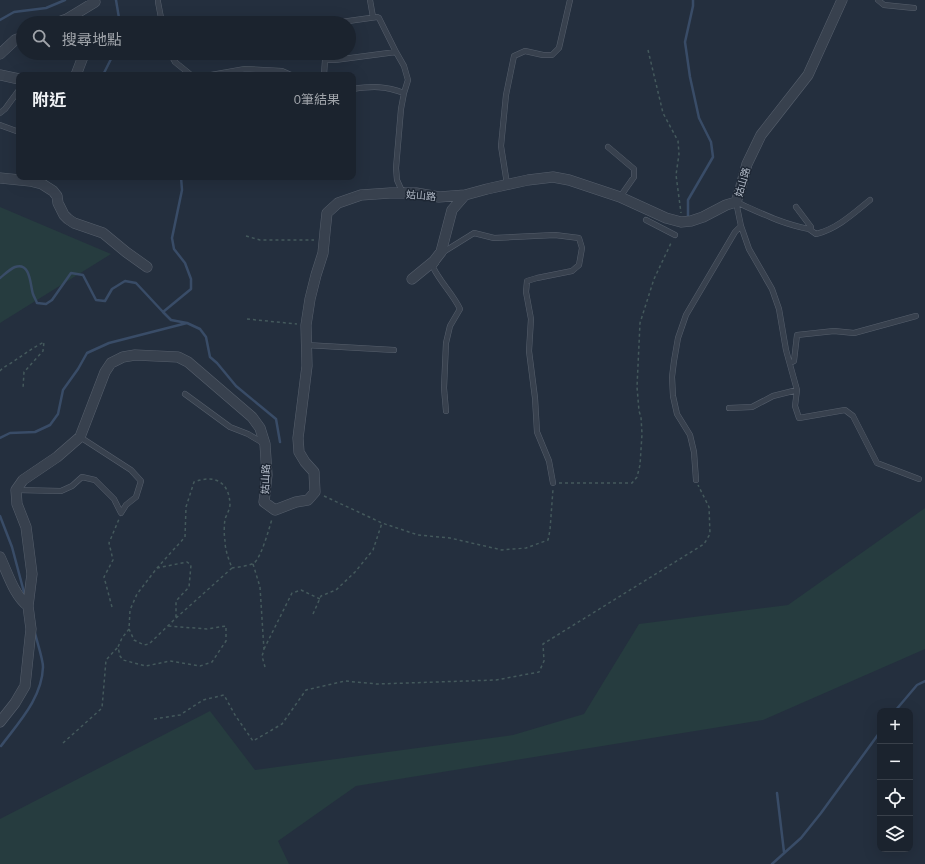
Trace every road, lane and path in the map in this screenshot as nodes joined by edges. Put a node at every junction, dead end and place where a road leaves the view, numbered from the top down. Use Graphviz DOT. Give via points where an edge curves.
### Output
graph roads {
  1 [pos="93,0"];
  2 [pos="158,0"];
  3 [pos="370,0"];
  4 [pos="570,0"];
  5 [pos="842,0"];
  6 [pos="878,0"];
  7 [pos="914,8"];
  8 [pos="76,16"];
  9 [pos="161,16"];
  10 [pos="373,17"];
  11 [pos="356,20"];
  12 [pos="16,39"];
  13 [pos="648,50"];
  14 [pos="396,52"];
  15 [pos="0,54"];
  16 [pos="356,57"];
  17 [pos="81,60"];
  18 [pos="174,60"];
  19 [pos="325,60"];
  20 [pos="335,60"];
  21 [pos="76,72"];
  22 [pos="187,72"];
  23 [pos="228,72"];
  24 [pos="284,72"];
  25 [pos="324,72"];
  26 [pos="0,76"];
  27 [pos="16,79"];
  28 [pos="356,88"];
  29 [pos="404,92"];
  30 [pos="16,94"];
  31 [pos="0,113"];
  32 [pos="0,125"];
  33 [pos="16,131"];
  34 [pos="608,147"];
  35 [pos="0,178"];
  36 [pos="16,180"];
  37 [pos="20,180"];
  38 [pos="507,184"];
  39 [pos="408,193"];
  40 [pos="465,195"];
  41 [pos="620,196"];
  42 [pos="870,200"];
  43 [pos="736,202"];
  44 [pos="796,207"];
  45 [pos="646,220"];
  46 [pos="681,222"];
  47 [pos="742,226"];
  48 [pos="809,229"];
  49 [pos="675,235"];
  50 [pos="246,236"];
  51 [pos="324,240"];
  52 [pos="147,268"];
  53 [pos="412,279"];
  54 [pos="916,316"];
  55 [pos="247,319"];
  56 [pos="306,325"];
  57 [pos="306,345"];
  58 [pos="394,350"];
  59 [pos="790,363"];
  60 [pos="0,370"];
  61 [pos="24,389"];
  62 [pos="797,390"];
  63 [pos="185,394"];
  64 [pos="729,408"];
  65 [pos="446,411"];
  66 [pos="80,437"];
  67 [pos="265,444"];
  68 [pos="919,479"];
  69 [pos="696,480"];
  70 [pos="553,483"];
  71 [pos="16,490"];
  72 [pos="315,492"];
  73 [pos="275,510"];
  74 [pos="121,513"];
  75 [pos="382,523"];
  76 [pos="0,557"];
  77 [pos="253,564"];
  78 [pos="157,568"];
  79 [pos="232,568"];
  80 [pos="320,599"];
  81 [pos="28,606"];
  82 [pos="112,607"];
  83 [pos="313,614"];
  84 [pos="176,618"];
  85 [pos="168,626"];
  86 [pos="129,629"];
  87 [pos="118,647"];
  88 [pos="264,650"];
  89 [pos="265,667"];
  90 [pos="154,719"];
  91 [pos="0,722"];
  92 [pos="63,743"];
  1 -- 8 [label="street" via="95,2"];
  2 -- 9 [label="lane"];
  3 -- 10 [label="lane"];
  4 -- 38 [label="lane" via="559,48 552,55 525,51 514,56 506,95 501,146"];
  5 -- 43 [label="street, 姑山路" via="808,75 761,135 747,164"];
  6 -- 7 [label="lane" via="884,5"];
  10 -- 11 [label="lane"];
  10 -- 14 [label="lane" via="379,18"];
  12 -- 15 [label="street"];
  13 -- 46 [label="path" via="662,113 678,141 676,175"];
  14 -- 16 [label="lane"];
  14 -- 29 [label="lane" via="408,80"];
  17 -- 21 [label="street"];
  18 -- 22 [label="lane"];
  19 -- 20 [label="lane"];
  19 -- 25 [label="lane"];
  23 -- 24 [label="lane" via="245,69"];
  26 -- 27 [label="street"];
  28 -- 29 [label="lane" via="368,86"];
  29 -- 39 [label="lane" via="396,168 401,189"];
  30 -- 31 [label="lane"];
  32 -- 33 [label="lane"];
  34 -- 41 [label="lane" via="634,169 634,176"];
  35 -- 36 [label="street"];
  37 -- 52 [label="street" via="42,184 53,191 68,219 103,233"];
  38 -- 40 [label="street, 姑山路"];
  38 -- 41 [label="street, 姑山路" via="553,177"];
  39 -- 40 [label="street, 姑山路" via="439,197"];
  39 -- 51 [label="street, 姑山路" via="361,195 338,203 327,213"];
  40 -- 53 [label="street" via="452,210 441,252"];
  41 -- 46 [label="street, 姑山路" via="666,218"];
  42 -- 48 [label="lane" via="844,221 824,232 816,234"];
  43 -- 46 [label="street, 姑山路" via="691,221"];
  43 -- 47 [label="lane"];
  43 -- 48 [label="lane" via="778,221"];
  44 -- 48 [label="lane" via="811,227"];
  45 -- 49 [label="lane"];
  47 -- 59 [label="lane" via="749,248 780,309"];
  47 -- 69 [label="lane" via="735,232 686,315 678,338 672,377 673,396 677,414 690,435"];
  49 -- 70 [label="path" via="654,278 640,323 637,387 642,434 637,477 632,483"];
  50 -- 51 [label="path" via="260,240"];
  51 -- 56 [label="street, 姑山路" via="324,253 314,283"];
  54 -- 59 [label="lane" via="854,333 834,331 797,335 794,361"];
  55 -- 56 [label="path"];
  56 -- 57 [label="street, 姑山路"];
  57 -- 58 [label="lane"];
  57 -- 72 [label="street, 姑山路" via="304,395 298,438 299,452 314,472"];
  59 -- 62 [label="lane"];
  60 -- 61 [label="path" via="44,342 43,351 24,372"];
  62 -- 64 [label="lane" via="773,396 752,407"];
  62 -- 68 [label="lane" via="795,406 799,418 845,410 854,416 876,463"];
  63 -- 67 [label="lane" via="230,427"];
  65 -- 70 [label="lane" via="446,343 450,326 460,309 434,267 445,251 474,233 494,238 555,235 579,238 582,248 580,265 572,271 527,281 526,292 531,319 529,351 537,432 549,461"];
  66 -- 67 [label="street, 姑山路" via="105,372 111,363 135,355 178,357 188,362 252,417 260,428"];
  66 -- 71 [label="street, 姑山路" via="57,457 23,480"];
  66 -- 74 [label="lane" via="131,470 141,481 136,497"];
  67 -- 73 [label="street, 姑山路" via="267,474 264,502"];
  69 -- 90 [label="path" via="709,507 710,534 704,544 543,644 544,661 539,672 496,680 377,684 345,681 306,690 282,724 253,741 224,695 203,700 180,715"];
  70 -- 75 [label="path" via="548,540 526,548 502,550 450,538 418,534"];
  71 -- 74 [label="lane" via="61,491 82,477 94,480 114,499"];
  71 -- 81 [label="street" via="17,504 26,527 32,574"];
  72 -- 73 [label="street" via="308,500"];
  72 -- 75 [label="path"];
  73 -- 77 [label="path" via="262,549"];
  74 -- 82 [label="path" via="109,543 113,560 104,577"];
  75 -- 80 [label="path" via="372,550 355,572 336,590 321,596"];
  76 -- 81 [label="street" via="17,594"];
  77 -- 79 [label="path"];
  77 -- 88 [label="path" via="260,587"];
  78 -- 79 [label="path" via="185,537 186,507 194,482 209,478 220,481 228,490 230,506 225,521 225,542"];
  78 -- 84 [label="path" via="187,562 191,565 189,587 176,601"];
  78 -- 86 [label="path" via="137,594 130,610"];
  79 -- 84 [label="path"];
  80 -- 83 [label="path"];
  80 -- 88 [label="path" via="301,590 292,593"];
  81 -- 91 [label="street" via="31,628 25,686"];
  84 -- 85 [label="path"];
  85 -- 86 [label="path" via="144,646 134,640"];
  85 -- 87 [label="path" via="207,629 226,626 226,641 212,662 200,666 170,661 146,666 123,660"];
  86 -- 87 [label="path"];
  87 -- 92 [label="path" via="106,660 102,708"];
  88 -- 89 [label="path" via="262,656"];
}
